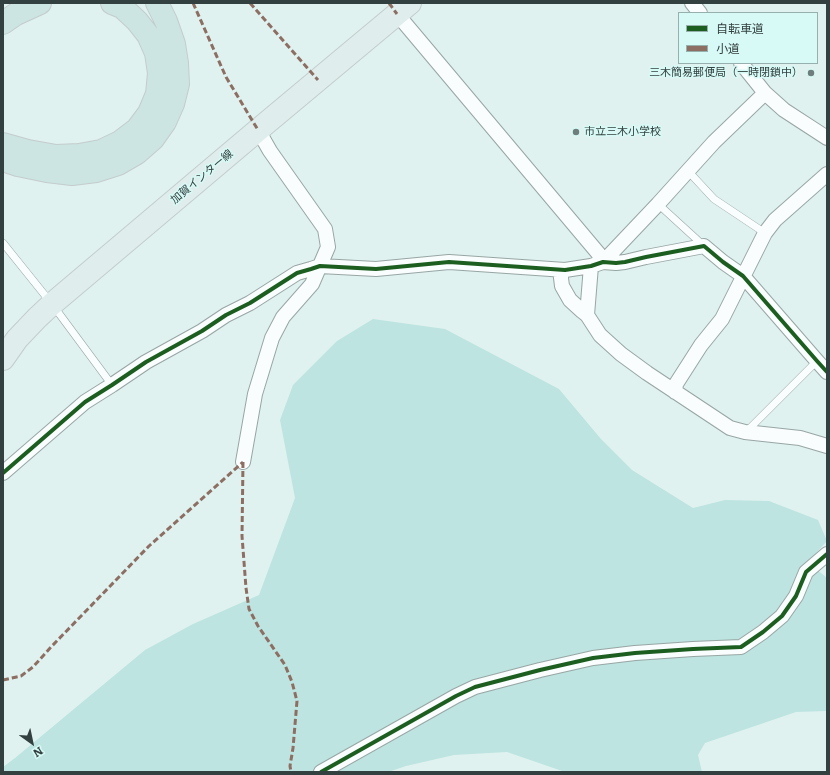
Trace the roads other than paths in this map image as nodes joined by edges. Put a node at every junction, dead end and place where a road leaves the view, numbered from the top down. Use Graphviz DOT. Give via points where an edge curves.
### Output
graph roads {
  1 [pos="40,3"];
  2 [pos="112,3"];
  3 [pos="157,3"];
  4 [pos="692,3"];
  5 [pos="404,8"];
  6 [pos="699,12"];
  7 [pos="3,23"];
  8 [pos="742,64"];
  9 [pos="765,93"];
  10 [pos="258,130"];
  11 [pos="827,138"];
  12 [pos="3,144"];
  13 [pos="3,160"];
  14 [pos="688,171"];
  15 [pos="827,174"];
  16 [pos="658,204"];
  17 [pos="765,233"];
  18 [pos="3,243"];
  19 [pos="704,246"];
  20 [pos="597,264"];
  21 [pos="320,266"];
  22 [pos="560,270"];
  23 [pos="743,276"];
  24 [pos="52,304"];
  25 [pos="587,315"];
  26 [pos="3,359"];
  27 [pos="817,362"];
  28 [pos="827,372"];
  29 [pos="112,385"];
  30 [pos="675,392"];
  31 [pos="745,432"];
  32 [pos="826,443"];
  33 [pos="243,462"];
  34 [pos="3,473"];
  35 [pos="827,554"];
  36 [pos="321,772"];
  1 -- 7 [label="highway"];
  2 -- 12 [label="highway" via="122,7 137,21 148,35 156,53 159,73 157,94 149,113 137,129 120,142 101,151 79,155 56,156"];
  3 -- 13 [label="highway" via="174,44 178,84 165,122 153,139 137,153 118,164 96,171 72,174 47,171"];
  4 -- 6 [label="street"];
  5 -- 10 [label="main road, 加賀インター線"];
  5 -- 20 [label="street" via="598,252"];
  8 -- 9 [label="street"];
  9 -- 11 [label="street" via="784,110"];
  9 -- 14 [label="street"];
  10 -- 21 [label="street" via="325,229 328,247"];
  10 -- 24 [label="main road, 加賀インター線"];
  14 -- 16 [label="street"];
  14 -- 17 [label="lane" via="714,199"];
  15 -- 17 [label="street" via="775,220"];
  16 -- 19 [label="lane"];
  16 -- 20 [label="street"];
  17 -- 23 [label="street"];
  18 -- 24 [label="lane"];
  19 -- 20 [label="street" via="616,263"];
  19 -- 23 [label="street"];
  20 -- 22 [label="street"];
  20 -- 25 [label="street"];
  21 -- 22 [label="street" via="376,268 449,262"];
  21 -- 29 [label="street" via="297,273 196,335 146,362"];
  21 -- 33 [label="street" via="312,284 283,317 272,338 255,394"];
  22 -- 25 [label="street" via="562,286 570,300"];
  23 -- 27 [label="street"];
  23 -- 30 [label="street" via="722,318 676,384"];
  24 -- 26 [label="main road, 加賀インター線" via="17,339"];
  24 -- 29 [label="lane"];
  25 -- 30 [label="street" via="600,335 621,354"];
  27 -- 28 [label="street"];
  27 -- 31 [label="lane"];
  29 -- 34 [label="street" via="85,402"];
  30 -- 31 [label="street" via="730,428"];
  31 -- 32 [label="street"];
  35 -- 36 [label="street" via="806,572 796,596 782,616 741,647 593,658 475,687"];
}
